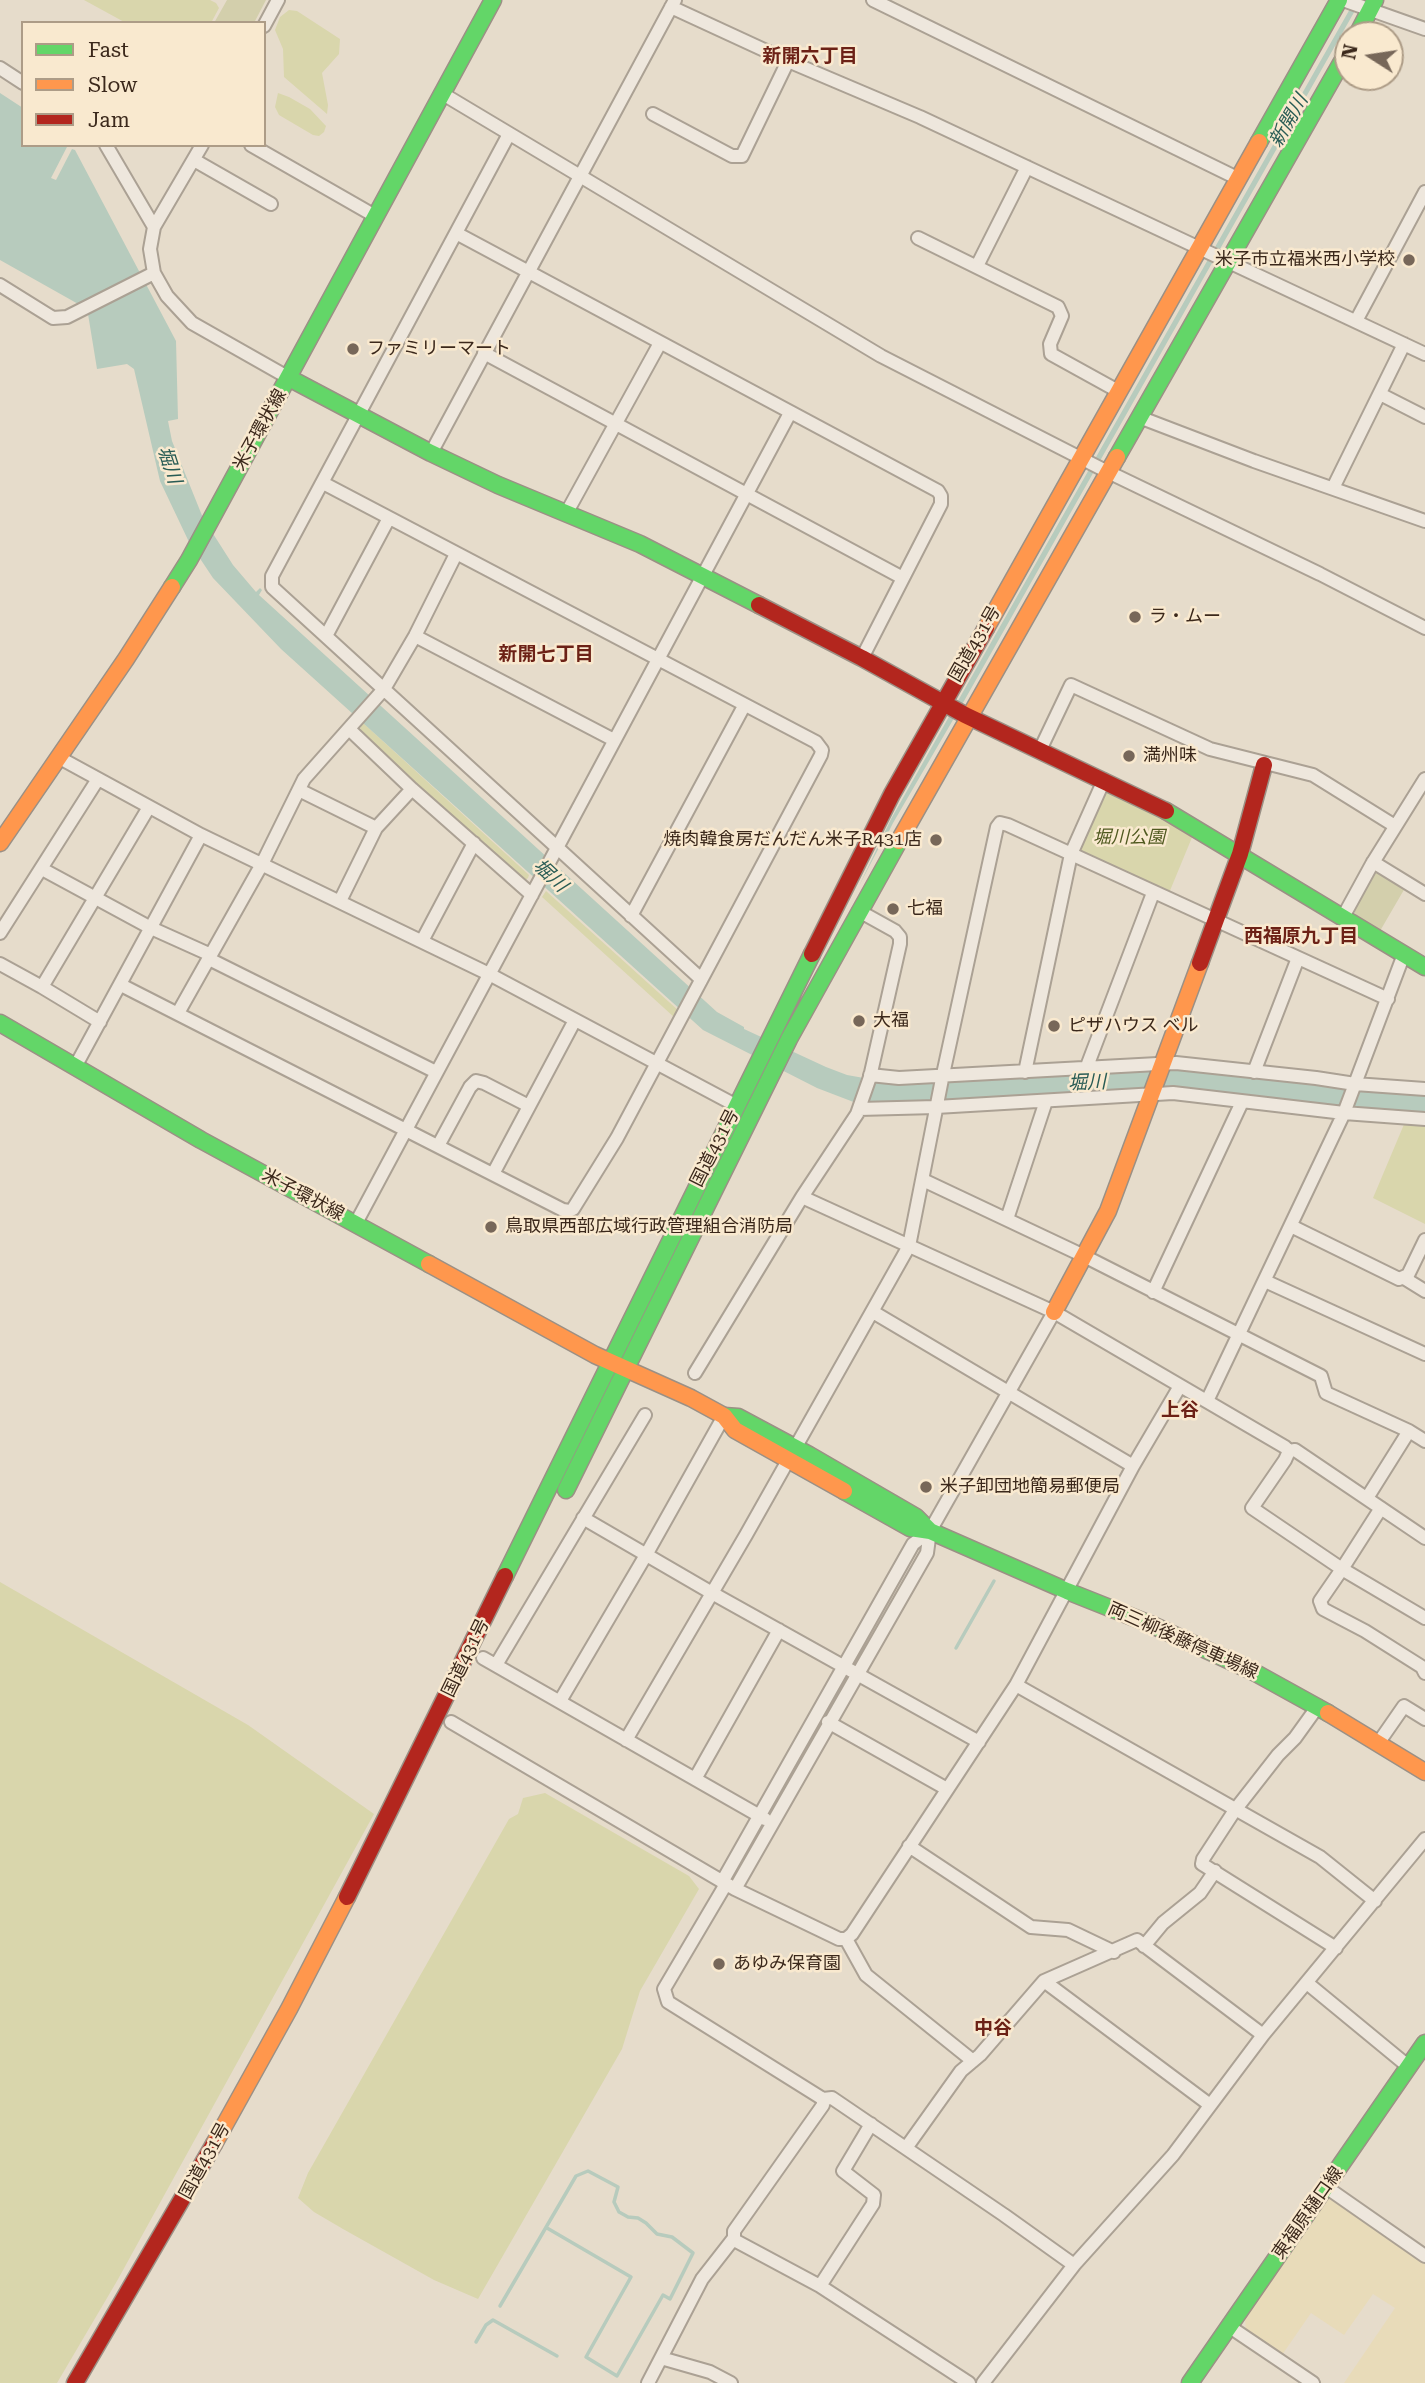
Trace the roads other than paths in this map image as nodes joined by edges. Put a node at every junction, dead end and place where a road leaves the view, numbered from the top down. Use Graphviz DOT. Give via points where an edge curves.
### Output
graph roads {
  1 [pos="278,0"];
  2 [pos="493,0"];
  3 [pos="873,0"];
  4 [pos="1343,0"];
  5 [pos="673,4"];
  6 [pos="1370,6"];
  7 [pos="266,22"];
  8 [pos="1425,29"];
  9 [pos="788,61"];
  10 [pos="0,68"];
  11 [pos="1334,75"];
  12 [pos="21,82"];
  13 [pos="443,94"];
  14 [pos="653,114"];
  15 [pos="509,134"];
  16 [pos="107,147"];
  17 [pos="201,147"];
  18 [pos="254,147"];
  19 [pos="194,160"];
  20 [pos="1027,167"];
  21 [pos="579,177"];
  22 [pos="1239,179"];
  23 [pos="1425,192"];
  24 [pos="271,204"];
  25 [pos="375,216"];
  26 [pos="154,227"];
  27 [pos="456,233"];
  28 [pos="918,238"];
  29 [pos="1202,248"];
  30 [pos="1226,260"];
  31 [pos="977,266"];
  32 [pos="528,271"];
  33 [pos="150,275"];
  34 [pos="0,285"];
  35 [pos="1356,321"];
  36 [pos="660,343"];
  37 [pos="1404,344"];
  38 [pos="484,353"];
  39 [pos="1425,354"];
  40 [pos="289,378"];
  41 [pos="1118,391"];
  42 [pos="1380,394"];
  43 [pos="790,413"];
  44 [pos="359,415"];
  45 [pos="1139,417"];
  46 [pos="1425,417"];
  47 [pos="614,424"];
  48 [pos="431,453"];
  49 [pos="1083,459"];
  50 [pos="1106,470"];
  51 [pos="323,483"];
  52 [pos="1333,488"];
  53 [pos="747,493"];
  54 [pos="567,512"];
  55 [pos="389,518"];
  56 [pos="1425,521"];
  57 [pos="456,554"];
  58 [pos="703,577"];
  59 [pos="901,577"];
  60 [pos="1425,628"];
  61 [pos="326,636"];
  62 [pos="415,636"];
  63 [pos="658,658"];
  64 [pos="862,658"];
  65 [pos="380,694"];
  66 [pos="944,705"];
  67 [pos="744,706"];
  68 [pos="967,716"];
  69 [pos="353,724"];
  70 [pos="614,740"];
  71 [pos="1040,751"];
  72 [pos="58,757"];
  73 [pos="1264,765"];
  74 [pos="98,779"];
  75 [pos="1425,779"];
  76 [pos="1104,780"];
  77 [pos="412,789"];
  78 [pos="299,790"];
  79 [pos="149,807"];
  80 [pos="1395,826"];
  81 [pos="376,828"];
  82 [pos="201,835"];
  83 [pos="0,843"];
  84 [pos="474,843"];
  85 [pos="555,854"];
  86 [pos="1071,854"];
  87 [pos="1240,854"];
  88 [pos="1373,862"];
  89 [pos="262,864"];
  90 [pos="42,869"];
  91 [pos="533,892"];
  92 [pos="1153,893"];
  93 [pos="1425,894"];
  94 [pos="95,899"];
  95 [pos="340,901"];
  96 [pos="859,911"];
  97 [pos="631,916"];
  98 [pos="1343,917"];
  99 [pos="1216,921"];
  100 [pos="151,928"];
  101 [pos="0,933"];
  102 [pos="422,941"];
  103 [pos="1404,954"];
  104 [pos="210,957"];
  105 [pos="1298,958"];
  106 [pos="0,964"];
  107 [pos="1425,967"];
  108 [pos="489,974"];
  109 [pos="699,984"];
  110 [pos="121,985"];
  111 [pos="42,987"];
  112 [pos="1388,999"];
  113 [pos="178,1013"];
  114 [pos="575,1020"];
  115 [pos="100,1022"];
  116 [pos="0,1023"];
  117 [pos="1164,1064"];
  118 [pos="656,1065"];
  119 [pos="75,1067"];
  120 [pos="1086,1069"];
  121 [pos="436,1072"];
  122 [pos="763,1072"];
  123 [pos="1025,1072"];
  124 [pos="1254,1072"];
  125 [pos="870,1076"];
  126 [pos="943,1076"];
  127 [pos="1355,1084"];
  128 [pos="1425,1089"];
  129 [pos="1151,1096"];
  130 [pos="1046,1101"];
  131 [pos="1242,1102"];
  132 [pos="529,1106"];
  133 [pos="737,1106"];
  134 [pos="859,1107"];
  135 [pos="936,1107"];
  136 [pos="1344,1113"];
  137 [pos="1425,1119"];
  138 [pos="407,1130"];
  139 [pos="438,1146"];
  140 [pos="493,1174"];
  141 [pos="923,1180"];
  142 [pos="802,1197"];
  143 [pos="1007,1219"];
  144 [pos="356,1223"];
  145 [pos="1291,1226"];
  146 [pos="1425,1240"];
  147 [pos="909,1246"];
  148 [pos="1084,1256"];
  149 [pos="1404,1278"];
  150 [pos="1265,1281"];
  151 [pos="1425,1291"];
  152 [pos="1153,1292"];
  153 [pos="873,1312"];
  154 [pos="1054,1312"];
  155 [pos="1239,1335"];
  156 [pos="1425,1354"];
  157 [pos="610,1362"];
  158 [pos="625,1369"];
  159 [pos="695,1373"];
  160 [pos="1180,1386"];
  161 [pos="1008,1392"];
  162 [pos="1207,1401"];
  163 [pos="645,1415"];
  164 [pos="723,1416"];
  165 [pos="1409,1431"];
  166 [pos="1425,1441"];
  167 [pos="1289,1451"];
  168 [pos="791,1454"];
  169 [pos="1133,1466"];
  170 [pos="1367,1498"];
  171 [pos="1381,1508"];
  172 [pos="583,1518"];
  173 [pos="930,1531"];
  174 [pos="1425,1538"];
  175 [pos="646,1555"];
  176 [pos="1342,1569"];
  177 [pos="1067,1591"];
  178 [pos="712,1593"];
  179 [pos="1425,1618"];
  180 [pos="779,1630"];
  181 [pos="489,1661"];
  182 [pos="844,1666"];
  183 [pos="856,1673"];
  184 [pos="1425,1673"];
  185 [pos="472,1679"];
  186 [pos="1016,1685"];
  187 [pos="560,1701"];
  188 [pos="1318,1706"];
  189 [pos="454,1717"];
  190 [pos="1425,1718"];
  191 [pos="828,1723"];
  192 [pos="626,1740"];
  193 [pos="979,1742"];
  194 [pos="1379,1742"];
  195 [pos="1425,1772"];
  196 [pos="695,1779"];
  197 [pos="947,1789"];
  198 [pos="1235,1810"];
  199 [pos="759,1816"];
  200 [pos="771,1822"];
  201 [pos="1425,1839"];
  202 [pos="909,1846"];
  203 [pos="1215,1871"];
  204 [pos="728,1885"];
  205 [pos="1375,1901"];
  206 [pos="846,1939"];
  207 [pos="1144,1946"];
  208 [pos="1336,1948"];
  209 [pos="1114,1952"];
  210 [pos="1044,1981"];
  211 [pos="1307,1983"];
  212 [pos="1263,2035"];
  213 [pos="1425,2044"];
  214 [pos="973,2060"];
  215 [pos="1409,2067"];
  216 [pos="823,2099"];
  217 [pos="1210,2105"];
  218 [pos="871,2124"];
  219 [pos="906,2148"];
  220 [pos="1326,2187"];
  221 [pos="734,2238"];
  222 [pos="1425,2256"];
  223 [pos="1074,2265"];
  224 [pos="820,2286"];
  225 [pos="1230,2327"];
  226 [pos="661,2358"];
  227 [pos="75,2383"];
  228 [pos="91,2383"];
  229 [pos="648,2383"];
  230 [pos="731,2383"];
  231 [pos="969,2383"];
  232 [pos="983,2383"];
  233 [pos="1190,2383"];
  234 [pos="1313,2383"];
  1 -- 7 [label="street"];
  2 -- 13 [label="main road, 米子環状線"];
  3 -- 22 [label="street"];
  4 -- 6 [label="street"];
  4 -- 22 [label="main road, 国道431号"];
  5 -- 9 [label="street"];
  5 -- 21 [label="street"];
  6 -- 8 [label="street"];
  9 -- 14 [label="street" via="742,156 732,156"];
  9 -- 20 [label="street"];
  10 -- 12 [label="street"];
  11 -- 30 [label="main road, 国道431号"];
  13 -- 15 [label="street"];
  13 -- 25 [label="main road, 米子環状線"];
  15 -- 21 [label="street"];
  15 -- 27 [label="street"];
  16 -- 26 [label="street"];
  17 -- 19 [label="street"];
  18 -- 25 [label="street"];
  19 -- 24 [label="street"];
  19 -- 26 [label="street"];
  20 -- 29 [label="street"];
  20 -- 31 [label="street"];
  21 -- 32 [label="street"];
  21 -- 49 [label="street" via="881,356"];
  22 -- 29 [label="main road, 国道431号"];
  23 -- 35 [label="street"];
  25 -- 40 [label="main road, 米子環状線"];
  26 -- 33 [label="street"];
  27 -- 32 [label="street"];
  27 -- 44 [label="street"];
  28 -- 31 [label="street"];
  29 -- 30 [label="street"];
  29 -- 41 [label="main road, 国道431号"];
  30 -- 35 [label="street"];
  30 -- 45 [label="main road, 国道431号"];
  31 -- 41 [label="street" via="1058,307 1062,316 1050,344 1051,354"];
  32 -- 36 [label="street"];
  32 -- 38 [label="street"];
  33 -- 34 [label="street" via="67,317 52,318"];
  33 -- 40 [label="street" via="192,323"];
  35 -- 37 [label="street"];
  36 -- 43 [label="street"];
  36 -- 47 [label="street"];
  37 -- 39 [label="street"];
  37 -- 42 [label="street"];
  38 -- 47 [label="street"];
  38 -- 48 [label="street"];
  40 -- 44 [label="main road"];
  40 -- 72 [label="main road, 米子環状線" via="189,560"];
  41 -- 49 [label="main road, 国道431号"];
  42 -- 46 [label="street"];
  42 -- 52 [label="street"];
  43 -- 53 [label="street"];
  43 -- 59 [label="street" via="938,491 941,504"];
  44 -- 48 [label="main road"];
  44 -- 51 [label="street"];
  45 -- 50 [label="main road, 国道431号"];
  45 -- 52 [label="street"];
  47 -- 53 [label="street"];
  47 -- 54 [label="street"];
  48 -- 54 [label="main road"];
  49 -- 50 [label="street"];
  49 -- 66 [label="main road, 国道431号"];
  50 -- 60 [label="street"];
  50 -- 68 [label="main road, 国道431号"];
  51 -- 55 [label="street"];
  51 -- 61 [label="street" via="272,582 275,591"];
  52 -- 56 [label="street"];
  53 -- 58 [label="street"];
  53 -- 59 [label="street"];
  54 -- 58 [label="main road"];
  55 -- 57 [label="street"];
  55 -- 61 [label="street"];
  57 -- 62 [label="street"];
  57 -- 63 [label="street"];
  58 -- 63 [label="street"];
  58 -- 64 [label="main road"];
  59 -- 64 [label="street"];
  61 -- 65 [label="street"];
  62 -- 65 [label="street"];
  62 -- 70 [label="street"];
  63 -- 67 [label="street"];
  63 -- 70 [label="street"];
  64 -- 66 [label="main road"];
  65 -- 69 [label="street"];
  65 -- 85 [label="street"];
  66 -- 68 [label="main road"];
  66 -- 122 [label="main road, 国道431号" via="892,794 774,1032"];
  67 -- 97 [label="street"];
  67 -- 109 [label="street" via="816,742 822,750"];
  68 -- 71 [label="main road"];
  68 -- 96 [label="main road, 国道431号"];
  69 -- 77 [label="street"];
  69 -- 78 [label="street"];
  70 -- 85 [label="street"];
  71 -- 73 [label="street" via="1071,685 1210,749"];
  71 -- 76 [label="main road"];
  72 -- 74 [label="street"];
  72 -- 83 [label="main road, 米子環状線"];
  73 -- 80 [label="street" via="1313,775"];
  73 -- 87 [label="main road"];
  74 -- 79 [label="street"];
  74 -- 90 [label="street"];
  75 -- 80 [label="street"];
  76 -- 86 [label="street"];
  76 -- 87 [label="main road"];
  77 -- 81 [label="street"];
  77 -- 84 [label="street"];
  78 -- 81 [label="street"];
  78 -- 89 [label="street"];
  79 -- 82 [label="street"];
  79 -- 94 [label="street"];
  80 -- 88 [label="street"];
  81 -- 95 [label="street"];
  82 -- 89 [label="street"];
  82 -- 100 [label="street"];
  84 -- 91 [label="street"];
  84 -- 102 [label="street"];
  85 -- 91 [label="street"];
  85 -- 97 [label="street"];
  86 -- 92 [label="street"];
  86 -- 123 [label="street"];
  86 -- 126 [label="street" via="1003,823 997,827"];
  87 -- 98 [label="main road"];
  87 -- 99 [label="main road"];
  88 -- 93 [label="street"];
  88 -- 98 [label="street"];
  89 -- 95 [label="street"];
  89 -- 104 [label="street"];
  90 -- 94 [label="street"];
  90 -- 101 [label="street"];
  91 -- 108 [label="street"];
  92 -- 99 [label="street"];
  92 -- 120 [label="street"];
  94 -- 100 [label="street"];
  94 -- 111 [label="street"];
  95 -- 102 [label="street"];
  96 -- 122 [label="main road, 国道431号" via="789,1039"];
  96 -- 125 [label="street" via="895,931 901,940"];
  97 -- 109 [label="street"];
  98 -- 103 [label="main road"];
  99 -- 105 [label="street"];
  99 -- 117 [label="main road"];
  100 -- 104 [label="street"];
  100 -- 110 [label="street"];
  102 -- 108 [label="street"];
  103 -- 107 [label="main road"];
  103 -- 112 [label="street"];
  104 -- 113 [label="street"];
  104 -- 121 [label="street"];
  105 -- 112 [label="street"];
  105 -- 124 [label="street"];
  106 -- 111 [label="street"];
  108 -- 114 [label="street"];
  108 -- 121 [label="street"];
  109 -- 118 [label="street"];
  110 -- 113 [label="street"];
  110 -- 115 [label="street"];
  111 -- 115 [label="street"];
  112 -- 127 [label="street"];
  113 -- 138 [label="street"];
  114 -- 118 [label="street"];
  114 -- 132 [label="street"];
  115 -- 119 [label="street"];
  116 -- 119 [label="main road, 米子環状線"];
  117 -- 120 [label="street"];
  117 -- 124 [label="street"];
  117 -- 129 [label="main road"];
  118 -- 133 [label="street"];
  118 -- 140 [label="street" via="573,1209 563,1210"];
  119 -- 144 [label="main road, 米子環状線"];
  120 -- 123 [label="street"];
  121 -- 138 [label="street"];
  122 -- 133 [label="main road, 国道431号"];
  122 -- 158 [label="main road, 国道431号"];
  123 -- 126 [label="street"];
  124 -- 127 [label="street"];
  125 -- 126 [label="street"];
  125 -- 134 [label="street"];
  126 -- 135 [label="street"];
  127 -- 128 [label="street"];
  127 -- 136 [label="street"];
  129 -- 130 [label="street"];
  129 -- 131 [label="street" via="1174,1093"];
  129 -- 148 [label="main road" via="1108,1211"];
  130 -- 135 [label="street"];
  130 -- 143 [label="street"];
  131 -- 136 [label="street"];
  131 -- 152 [label="street"];
  132 -- 139 [label="street" via="475,1081"];
  132 -- 140 [label="street"];
  133 -- 157 [label="main road, 国道431号"];
  134 -- 135 [label="street"];
  134 -- 142 [label="street"];
  135 -- 141 [label="street"];
  136 -- 137 [label="street"];
  136 -- 145 [label="street"];
  138 -- 139 [label="street"];
  138 -- 144 [label="street"];
  139 -- 140 [label="street"];
  141 -- 143 [label="street"];
  141 -- 147 [label="street"];
  142 -- 147 [label="street"];
  142 -- 159 [label="street"];
  143 -- 148 [label="street"];
  144 -- 157 [label="main road, 米子環状線"];
  145 -- 149 [label="street"];
  145 -- 150 [label="street"];
  146 -- 149 [label="street"];
  147 -- 153 [label="street"];
  147 -- 154 [label="street"];
  148 -- 152 [label="street"];
  148 -- 154 [label="main road"];
  149 -- 151 [label="street"];
  150 -- 155 [label="street"];
  150 -- 156 [label="street"];
  152 -- 155 [label="street"];
  153 -- 161 [label="street"];
  153 -- 168 [label="street"];
  154 -- 160 [label="street"];
  154 -- 161 [label="street"];
  155 -- 162 [label="street"];
  155 -- 165 [label="street" via="1321,1376 1326,1394"];
  157 -- 158 [label="main road, 両三柳後藤停車場線"];
  157 -- 227 [label="main road, 国道431号" via="289,2009"];
  158 -- 164 [label="main road, 両三柳後藤停車場線"];
  158 -- 181 [label="main road, 国道431号"];
  160 -- 162 [label="street"];
  160 -- 169 [label="street"];
  161 -- 169 [label="street"];
  161 -- 173 [label="street"];
  162 -- 167 [label="street"];
  163 -- 172 [label="street"];
  164 -- 168 [label="main road, 両三柳後藤停車場線" via="735,1430"];
  164 -- 175 [label="street"];
  165 -- 166 [label="street"];
  165 -- 170 [label="street"];
  167 -- 170 [label="street" via="1295,1450"];
  167 -- 176 [label="street" via="1252,1508"];
  168 -- 173 [label="main road, 両三柳後藤停車場線" via="910,1528"];
  168 -- 178 [label="street"];
  169 -- 177 [label="street"];
  170 -- 171 [label="street"];
  171 -- 174 [label="street"];
  171 -- 176 [label="street"];
  172 -- 175 [label="street"];
  172 -- 181 [label="street"];
  173 -- 177 [label="main road, 両三柳後藤停車場線"];
  173 -- 182 [label="street" via="913,1544"];
  173 -- 183 [label="street" via="927,1553"];
  175 -- 178 [label="street"];
  175 -- 187 [label="street"];
  176 -- 179 [label="street"];
  176 -- 184 [label="street" via="1320,1601 1323,1609 1365,1631"];
  177 -- 186 [label="street"];
  177 -- 188 [label="main road, 両三柳後藤停車場線" via="1241,1665"];
  178 -- 180 [label="street"];
  178 -- 192 [label="street"];
  180 -- 182 [label="street"];
  180 -- 196 [label="street"];
  181 -- 185 [label="main road, 国道431号"];
  181 -- 187 [label="street"];
  182 -- 183 [label="street"];
  182 -- 199 [label="street"];
  183 -- 191 [label="street"];
  183 -- 193 [label="street"];
  186 -- 193 [label="street"];
  186 -- 198 [label="street"];
  187 -- 192 [label="street"];
  188 -- 194 [label="main road, 両三柳後藤停車場線"];
  188 -- 198 [label="street"];
  189 -- 204 [label="street"];
  189 -- 228 [label="main road, 国道431号" via="301,2016"];
  190 -- 194 [label="street" via="1404,1706"];
  191 -- 197 [label="street"];
  191 -- 200 [label="street"];
  192 -- 196 [label="street"];
  193 -- 197 [label="street"];
  194 -- 195 [label="main road, 両三柳後藤停車場線"];
  196 -- 199 [label="street"];
  197 -- 202 [label="street"];
  198 -- 203 [label="street" via="1203,1859 1202,1864"];
  198 -- 205 [label="street" via="1320,1857"];
  199 -- 200 [label="street"];
  199 -- 204 [label="street"];
  200 -- 204 [label="street"];
  201 -- 205 [label="street"];
  202 -- 206 [label="street"];
  202 -- 209 [label="street" via="1031,1927 1068,1930"];
  203 -- 207 [label="street" via="1200,1893 1163,1923"];
  203 -- 208 [label="street"];
  204 -- 206 [label="street"];
  204 -- 216 [label="street" via="664,1989 668,2002"];
  205 -- 208 [label="street"];
  206 -- 214 [label="street" via="866,1975"];
  207 -- 209 [label="street" via="1137,1940"];
  207 -- 212 [label="street"];
  208 -- 211 [label="street"];
  209 -- 210 [label="street"];
  210 -- 214 [label="street"];
  210 -- 217 [label="street"];
  211 -- 212 [label="street"];
  211 -- 215 [label="street"];
  212 -- 217 [label="street"];
  213 -- 215 [label="main road, 東福原樋口線"];
  214 -- 219 [label="street"];
  215 -- 220 [label="main road, 東福原樋口線"];
  216 -- 218 [label="street" via="832,2098"];
  216 -- 221 [label="street" via="734,2231"];
  217 -- 223 [label="street" via="1173,2155"];
  218 -- 219 [label="street"];
  218 -- 224 [label="street" via="843,2171 874,2195 873,2204"];
  219 -- 223 [label="street"];
  220 -- 222 [label="street"];
  220 -- 225 [label="main road, 東福原樋口線"];
  221 -- 224 [label="street"];
  221 -- 226 [label="street" via="702,2279"];
  223 -- 232 [label="street"];
  224 -- 231 [label="street"];
  225 -- 233 [label="main road, 東福原樋口線"];
  225 -- 234 [label="street"];
  226 -- 229 [label="street"];
  226 -- 230 [label="street"];
}
